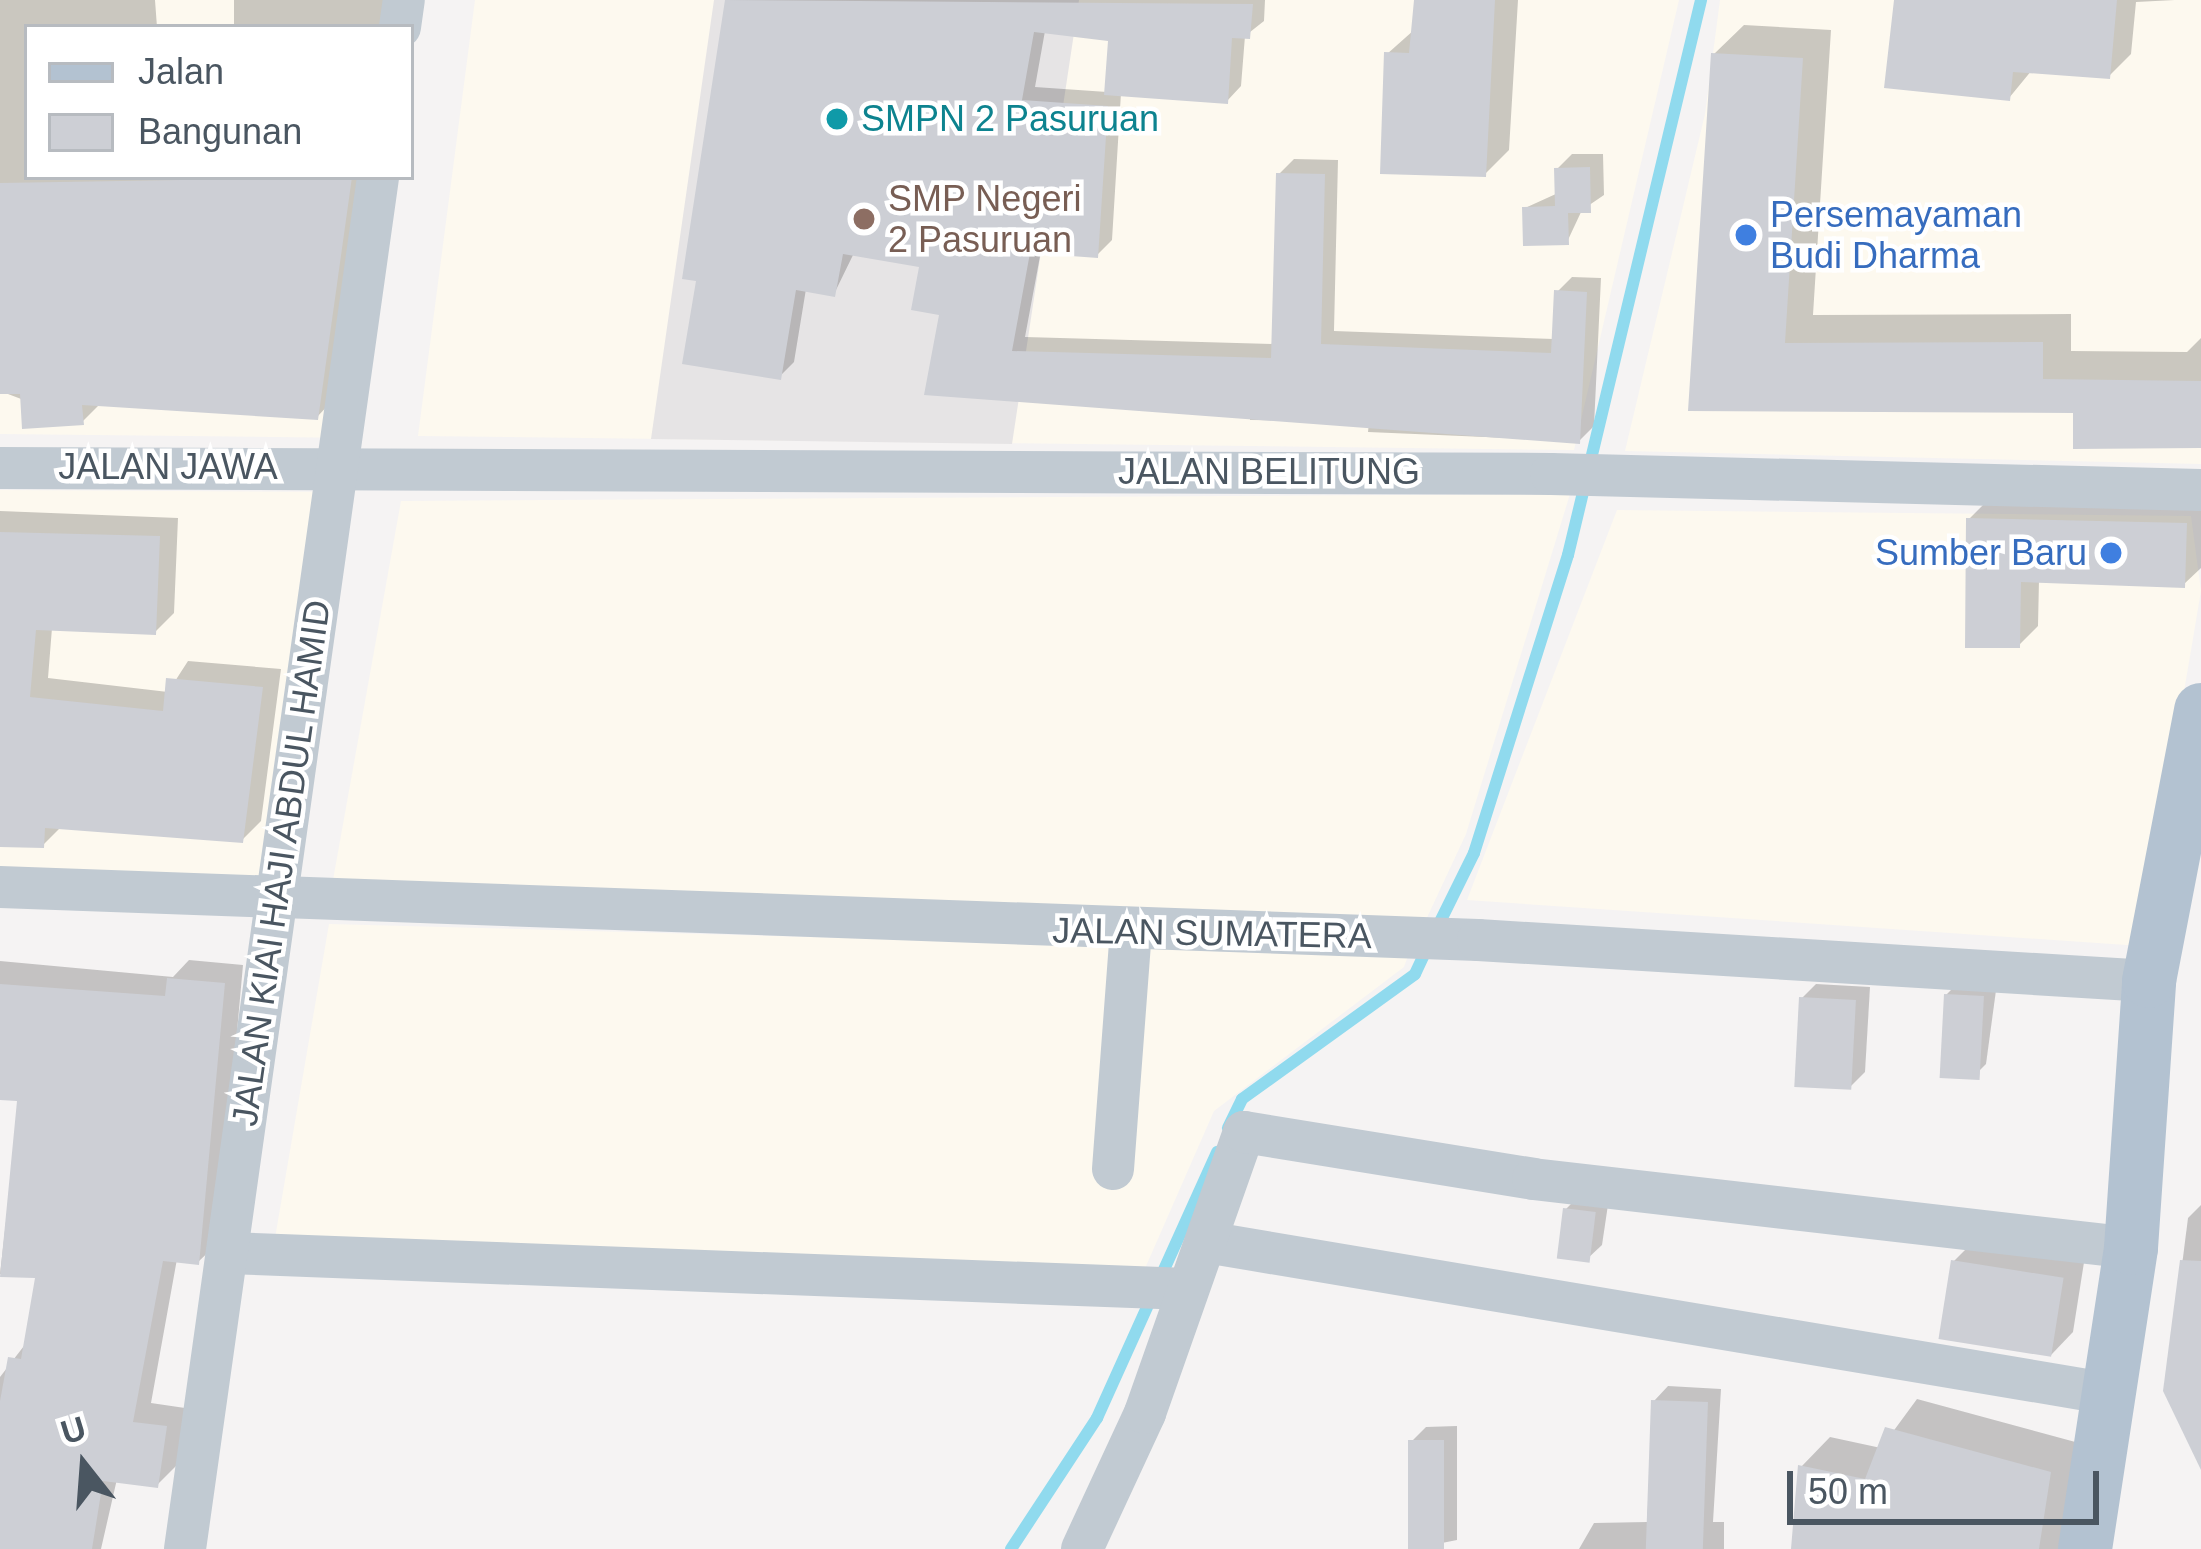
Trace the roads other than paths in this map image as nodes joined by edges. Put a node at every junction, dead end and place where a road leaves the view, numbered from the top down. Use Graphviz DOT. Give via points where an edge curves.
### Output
graph roads {
  1 [pos="378,180"];
  2 [pos="336,466"];
  3 [pos="0,468"];
  4 [pos="2201,490"];
  5 [pos="2201,710"];
  6 [pos="0,887"];
  7 [pos="274,900"];
  8 [pos="1131,932"];
  9 [pos="2150,981"];
  10 [pos="1112,1168"];
  11 [pos="1206,1242"];
  12 [pos="2131,1248"];
  13 [pos="227,1253"];
  14 [pos="1180,1288"];
  15 [pos="2110,1394"];
  16 [pos="185,1549"];
  17 [pos="1082,1549"];
  18 [pos="2085,1549"];
  1 -- 2 [label="street, JALAN KIAI HAJI ABDUL HAMID"];
  2 -- 3 [label="street, JALAN JAWA"];
  2 -- 4 [label="street, JALAN BELITUNG" via="1551,473"];
  2 -- 7 [label="street, JALAN KIAI HAJI ABDUL HAMID"];
  5 -- 9 [label="main road"];
  6 -- 7 [label="street, JALAN SUMATERA"];
  7 -- 8 [label="street, JALAN SUMATERA"];
  7 -- 13 [label="street, JALAN KIAI HAJI ABDUL HAMID"];
  8 -- 9 [label="street, JALAN SUMATERA" via="1478,940"];
  8 -- 10 [label="street"];
  9 -- 12 [label="main road"];
  11 -- 12 [label="street" via="1236,1136 1252,1132 1534,1179"];
  11 -- 14 [label="street"];
  11 -- 15 [label="street"];
  12 -- 15 [label="main road"];
  13 -- 14 [label="street"];
  13 -- 16 [label="street, JALAN KIAI HAJI ABDUL HAMID"];
  14 -- 17 [label="street"];
  15 -- 18 [label="main road"];
}
